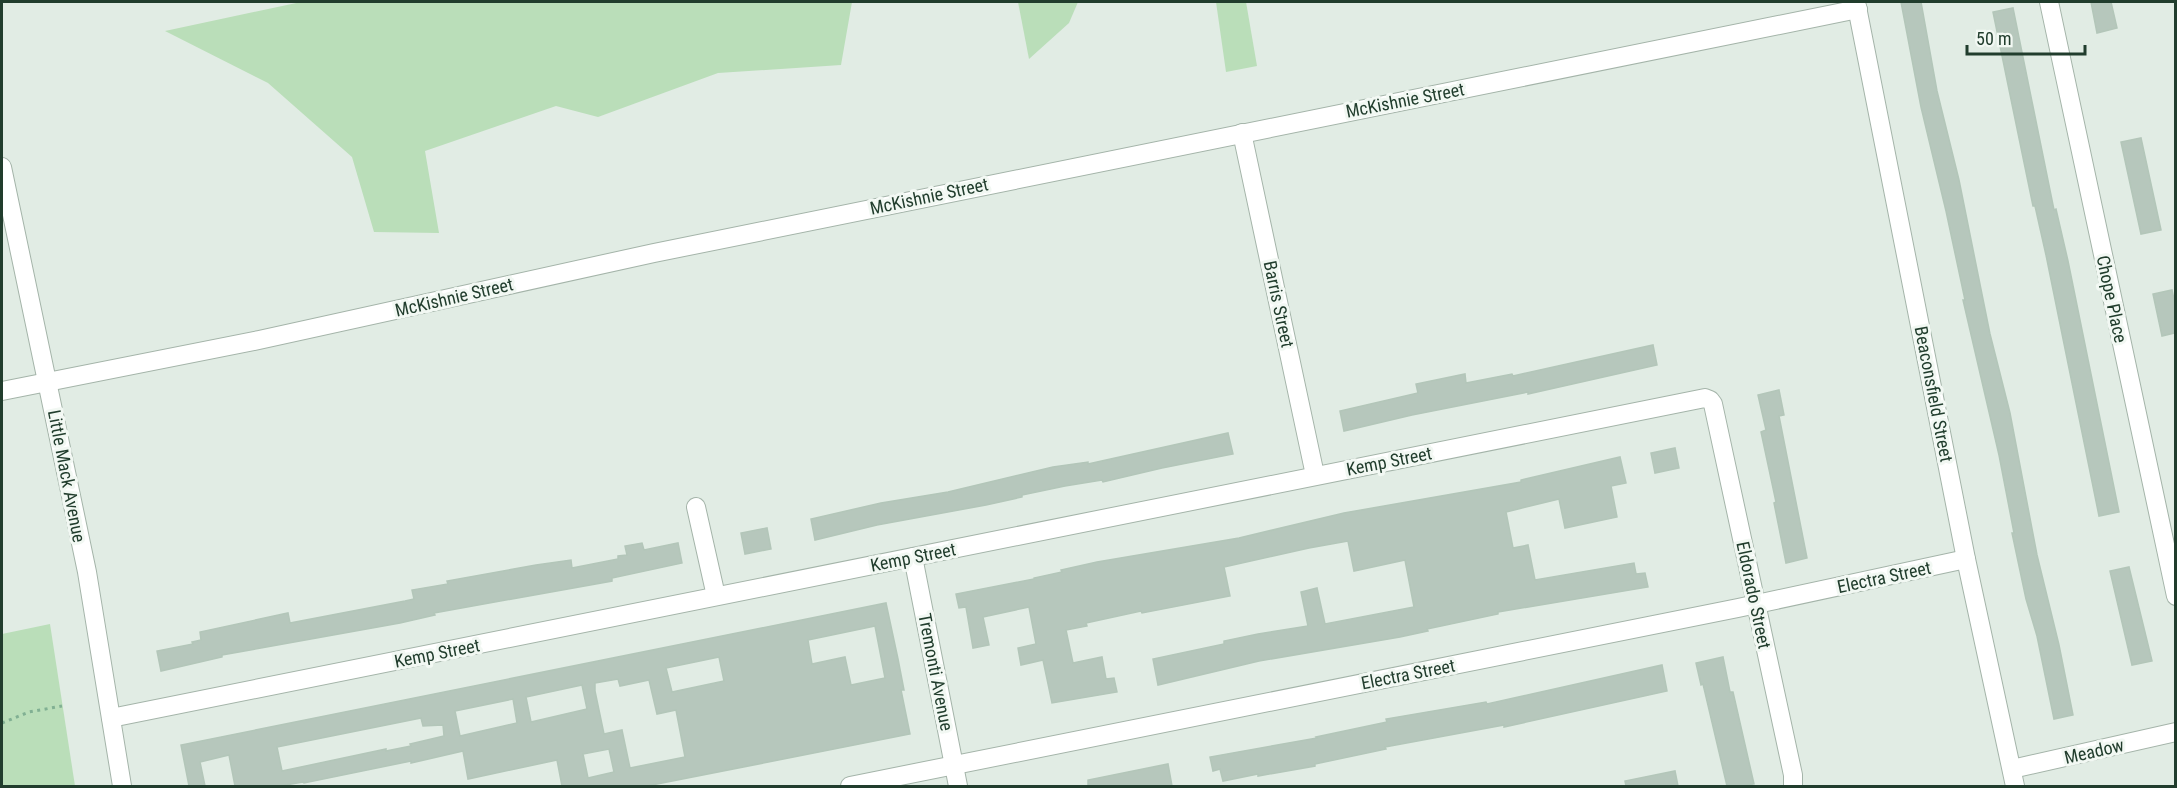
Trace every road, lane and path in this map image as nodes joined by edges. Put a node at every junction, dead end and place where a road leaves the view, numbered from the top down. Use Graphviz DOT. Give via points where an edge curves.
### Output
graph roads {
  1 [pos="2049,2"];
  2 [pos="1857,5"];
  3 [pos="1242,133"];
  4 [pos="2,167"];
  5 [pos="48,382"];
  6 [pos="2,391"];
  7 [pos="1713,404"];
  8 [pos="1315,475"];
  9 [pos="696,507"];
  10 [pos="913,557"];
  11 [pos="1966,559"];
  12 [pos="2175,596"];
  13 [pos="716,597"];
  14 [pos="1756,605"];
  15 [pos="62,706"];
  16 [pos="111,718"];
  17 [pos="2,723"];
  18 [pos="2175,732"];
  19 [pos="955,765"];
  20 [pos="2013,778"];
  21 [pos="122,786"];
  22 [pos="850,786"];
  23 [pos="958,786"];
  24 [pos="1793,786"];
  1 -- 12 [label="street, Chope Place"];
  2 -- 3 [label="street, McKishnie Street"];
  2 -- 11 [label="street, Beaconsfield Street"];
  3 -- 5 [label="street, McKishnie Street"];
  3 -- 8 [label="street, Barris Street"];
  4 -- 5 [label="street, Little Mack Avenue"];
  5 -- 6 [label="street, McKishnie Street"];
  5 -- 16 [label="street, Little Mack Avenue" via="87,572"];
  7 -- 8 [label="street, Kemp Street" via="1705,398"];
  7 -- 14 [label="street, Eldorado Street"];
  8 -- 10 [label="street, Kemp Street"];
  9 -- 13 [label="street"];
  10 -- 13 [label="street, Kemp Street"];
  10 -- 19 [label="street, Tremonti Avenue"];
  11 -- 14 [label="street, Electra Street"];
  11 -- 20 [label="street, Beaconsfield Street"];
  13 -- 16 [label="street, Kemp Street"];
  14 -- 19 [label="street, Electra Street"];
  14 -- 24 [label="street, Eldorado Street"];
  15 -- 17 [label="path" via="29,712"];
  16 -- 21 [label="street, Little Mack Avenue"];
  18 -- 20 [label="street, Meadow"];
  19 -- 22 [label="street, Electra Street"];
  19 -- 23 [label="street, Tremonti Avenue"];
}
